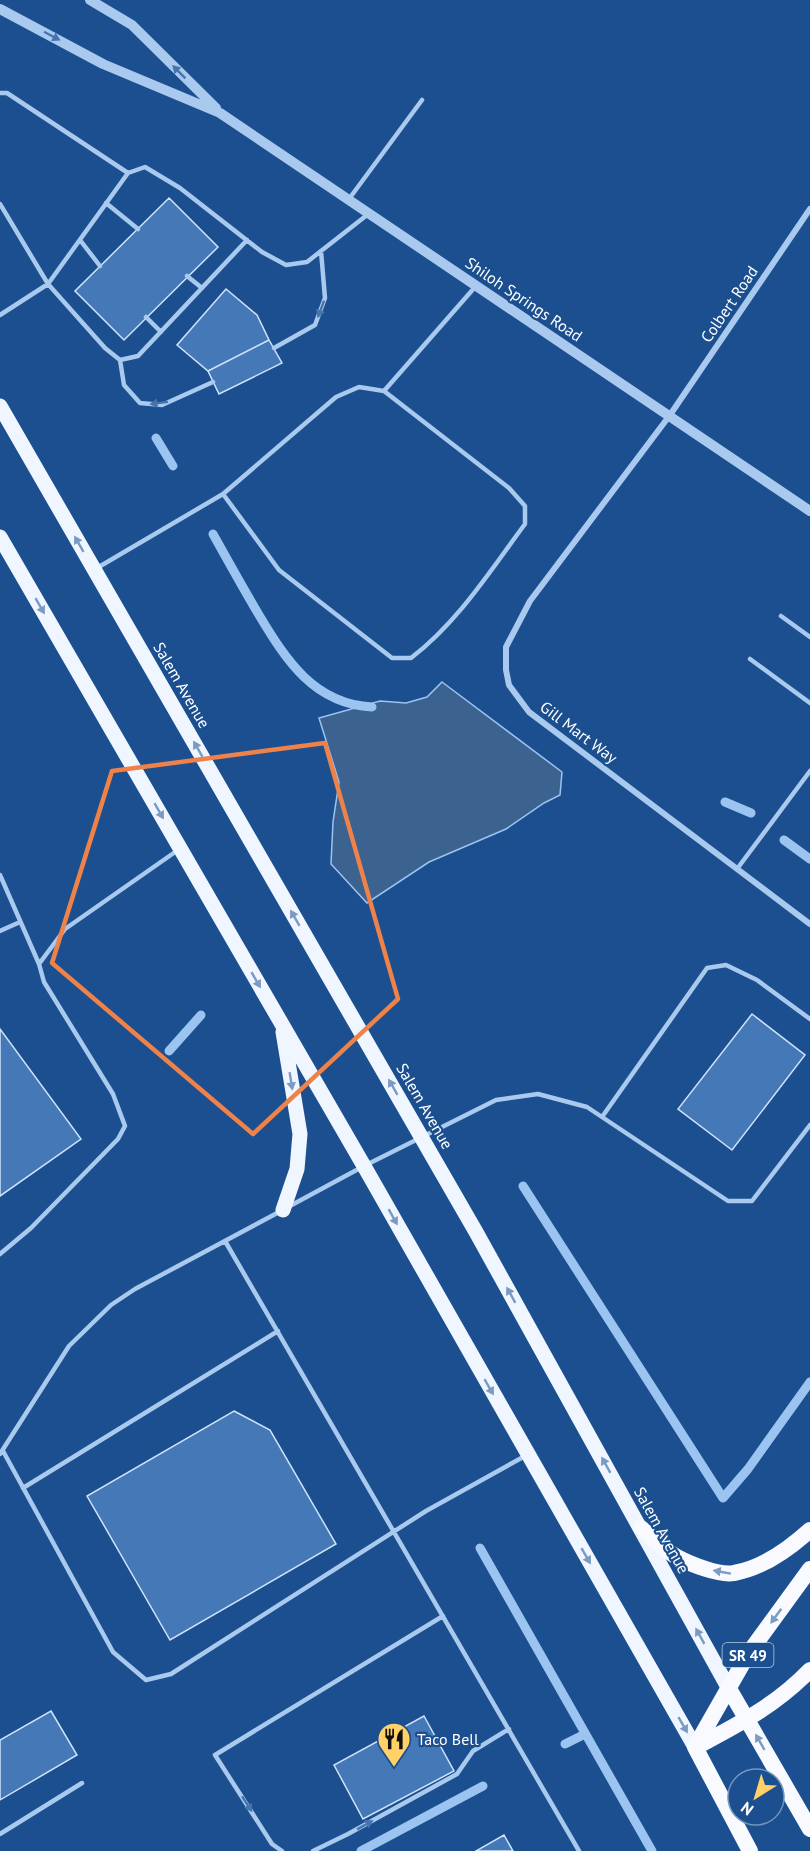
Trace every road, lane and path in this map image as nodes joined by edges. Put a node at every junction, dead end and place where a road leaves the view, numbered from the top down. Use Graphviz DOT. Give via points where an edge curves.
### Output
graph roads {
  1 [pos="90,0"];
  2 [pos="0,9"];
  3 [pos="0,93"];
  4 [pos="422,100"];
  5 [pos="220,113"];
  6 [pos="128,173"];
  7 [pos="349,199"];
  8 [pos="106,203"];
  9 [pos="0,204"];
  10 [pos="810,209"];
  11 [pos="369,213"];
  12 [pos="138,229"];
  13 [pos="80,240"];
  14 [pos="247,240"];
  15 [pos="321,251"];
  16 [pos="100,266"];
  17 [pos="187,276"];
  18 [pos="48,284"];
  19 [pos="477,285"];
  20 [pos="202,288"];
  21 [pos="0,315"];
  22 [pos="146,317"];
  23 [pos="161,332"];
  24 [pos="274,348"];
  25 [pos="120,360"];
  26 [pos="213,382"];
  27 [pos="384,391"];
  28 [pos="0,405"];
  29 [pos="670,415"];
  30 [pos="223,494"];
  31 [pos="810,511"];
  32 [pos="0,537"];
  33 [pos="94,570"];
  34 [pos="781,616"];
  35 [pos="810,637"];
  36 [pos="750,659"];
  37 [pos="810,703"];
  38 [pos="810,771"];
  39 [pos="180,848"];
  40 [pos="737,869"];
  41 [pos="0,875"];
  42 [pos="20,921"];
  43 [pos="810,924"];
  44 [pos="0,931"];
  45 [pos="39,964"];
  46 [pos="810,1019"];
  47 [pos="281,1023"];
  48 [pos="602,1117"];
  49 [pos="810,1125"];
  50 [pos="422,1137"];
  51 [pos="364,1166"];
  52 [pos="283,1210"];
  53 [pos="225,1241"];
  54 [pos="0,1254"];
  55 [pos="278,1331"];
  56 [pos="2,1453"];
  57 [pos="528,1455"];
  58 [pos="23,1488"];
  59 [pos="640,1528"];
  60 [pos="810,1530"];
  61 [pos="394,1532"];
  62 [pos="810,1569"];
  63 [pos="443,1616"];
  64 [pos="810,1670"];
  65 [pos="728,1687"];
  66 [pos="748,1719"];
  67 [pos="509,1729"];
  68 [pos="695,1747"];
  69 [pos="82,1783"];
  70 [pos="810,1829"];
  71 [pos="0,1834"];
  72 [pos="282,1851"];
  73 [pos="313,1851"];
  74 [pos="579,1851"];
  75 [pos="750,1851"];
  5 -- 1 [label="street, Shiloh Springs Road, one-way" via="132,25"];
  2 -- 5 [label="street, Shiloh Springs Road, one-way" via="103,64"];
  3 -- 6 [label="lane" via="7,93"];
  4 -- 7 [label="lane"];
  5 -- 7 [label="street, Shiloh Springs Road"];
  6 -- 8 [label="lane"];
  6 -- 14 [label="lane" via="145,167 180,188"];
  7 -- 11 [label="street, Shiloh Springs Road"];
  8 -- 12 [label="lane"];
  8 -- 13 [label="lane"];
  9 -- 18 [label="lane"];
  10 -- 29 [label="street, Colbert Road"];
  11 -- 15 [label="lane"];
  11 -- 19 [label="street, Shiloh Springs Road"];
  13 -- 16 [label="lane"];
  13 -- 18 [label="lane"];
  14 -- 15 [label="lane" via="286,265 307,262"];
  14 -- 20 [label="lane"];
  15 -- 24 [label="lane, one-way" via="325,298 315,325"];
  17 -- 20 [label="lane"];
  18 -- 21 [label="lane"];
  18 -- 25 [label="lane"];
  19 -- 27 [label="lane"];
  19 -- 29 [label="street, Shiloh Springs Road"];
  20 -- 23 [label="lane"];
  22 -- 23 [label="lane"];
  23 -- 25 [label="lane" via="138,356"];
  26 -- 25 [label="lane, one-way" via="162,405 140,404 124,386"];
  27 -- 30 [label="lane" via="359,387 336,397"];
  27 -- 30 [label="lane" via="509,488 525,506 525,524 450,624 411,658 392,658 279,570"];
  33 -- 28 [label="main road, Salem Avenue, one-way"];
  29 -- 31 [label="street, Shiloh Springs Road"];
  29 -- 40 [label="street, Gill Mart Way" via="530,601 506,647 506,670 509,685 529,712"];
  30 -- 33 [label="lane"];
  32 -- 39 [label="main road, one-way"];
  50 -- 33 [label="main road, Salem Avenue, one-way"];
  34 -- 35 [label="lane"];
  36 -- 37 [label="lane"];
  38 -- 40 [label="lane"];
  39 -- 45 [label="lane" via="65,929"];
  39 -- 47 [label="main road, one-way"];
  40 -- 43 [label="street, Gill Mart Way"];
  41 -- 42 [label="lane"];
  42 -- 44 [label="lane"];
  42 -- 45 [label="lane"];
  45 -- 54 [label="lane" via="44,982 113,1094 125,1126 118,1139 39,1220"];
  46 -- 48 [label="lane" via="757,980 726,965 707,969"];
  47 -- 51 [label="main road"];
  47 -- 52 [label="main road, one-way" via="300,1134 297,1169"];
  48 -- 49 [label="lane" via="728,1201 752,1201"];
  48 -- 50 [label="lane" via="587,1107 538,1094 496,1100"];
  50 -- 51 [label="lane"];
  59 -- 50 [label="main road, Salem Avenue, one-way"];
  51 -- 52 [label="lane"];
  51 -- 57 [label="main road, one-way"];
  52 -- 53 [label="lane"];
  53 -- 55 [label="lane"];
  53 -- 56 [label="lane" via="111,1305 69,1346"];
  55 -- 58 [label="lane"];
  55 -- 61 [label="lane"];
  56 -- 58 [label="lane"];
  57 -- 61 [label="lane"];
  57 -- 68 [label="main road, one-way"];
  58 -- 61 [label="lane" via="113,1652 146,1680 171,1674"];
  60 -- 59 [label="highway, one-way" via="761,1565 732,1574 706,1569 675,1556"];
  65 -- 59 [label="main road, Salem Avenue, one-way"];
  61 -- 63 [label="lane"];
  62 -- 65 [label="highway, SR 49, one-way"];
  63 -- 67 [label="lane"];
  63 -- 72 [label="lane, one-way" via="215,1755 272,1844"];
  64 -- 66 [label="highway" via="789,1692"];
  65 -- 66 [label="highway, Salem Avenue"];
  65 -- 68 [label="highway, SR 49"];
  66 -- 68 [label="highway"];
  70 -- 66 [label="highway, Salem Avenue, one-way"];
  73 -- 67 [label="lane, one-way" via="457,1774 473,1751"];
  67 -- 74 [label="lane"];
  68 -- 75 [label="highway"];
  69 -- 71 [label="lane"];
}
